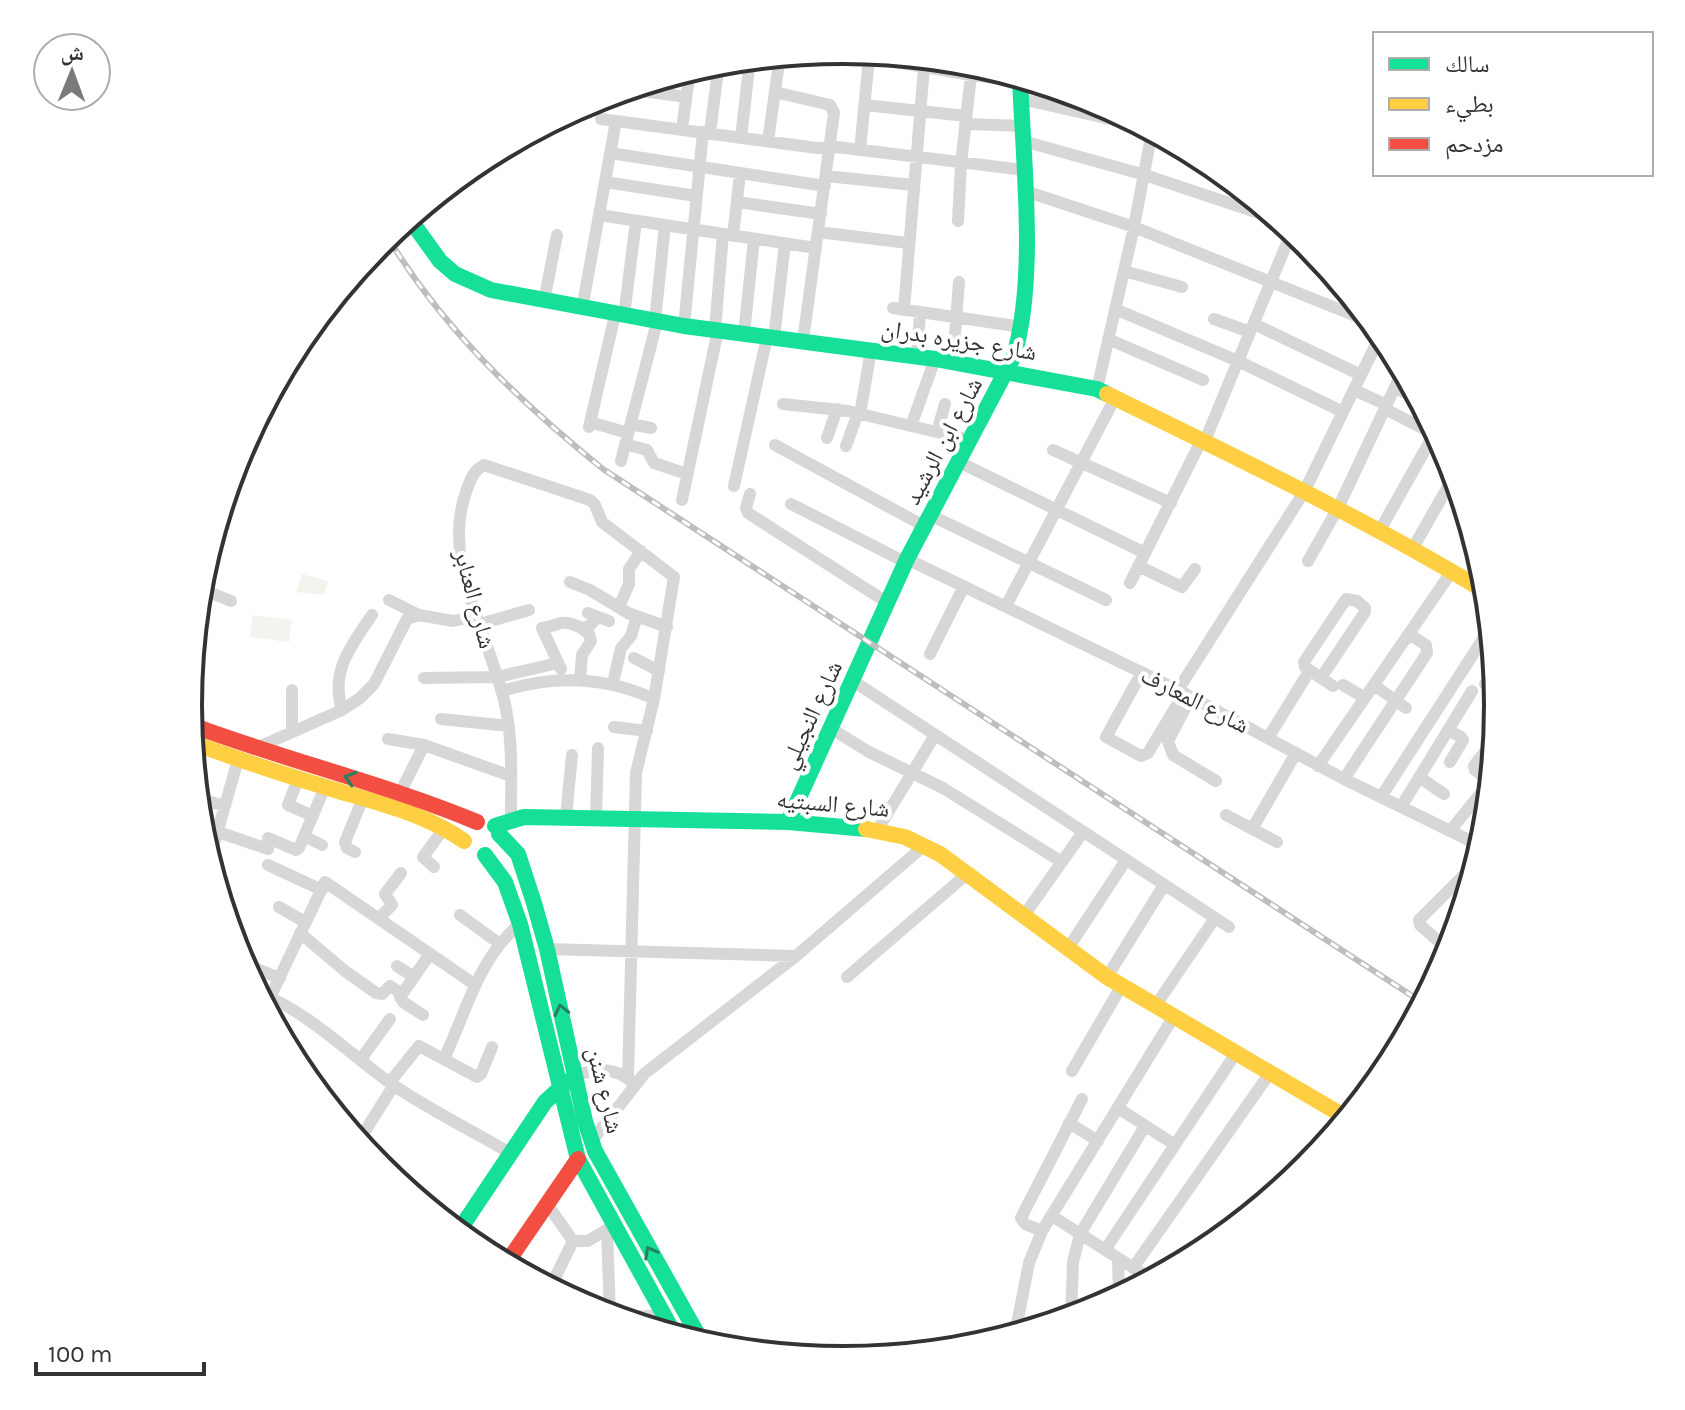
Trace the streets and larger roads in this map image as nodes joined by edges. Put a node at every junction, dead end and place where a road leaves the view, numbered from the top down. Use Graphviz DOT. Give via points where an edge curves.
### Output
graph roads {
  1 [pos="868,65"];
  2 [pos="778,67"];
  3 [pos="924,69"];
  4 [pos="749,71"];
  5 [pos="717,76"];
  6 [pos="971,77"];
  7 [pos="688,83"];
  8 [pos="1021,90"];
  9 [pos="775,92"];
  10 [pos="654,93"];
  11 [pos="686,97"];
  12 [pos="1021,99"];
  13 [pos="865,105"];
  14 [pos="920,111"];
  15 [pos="1093,115"];
  16 [pos="601,119"];
  17 [pos="966,120"];
  18 [pos="616,121"];
  19 [pos="682,129"];
  20 [pos="707,133"];
  21 [pos="1022,134"];
  22 [pos="741,138"];
  23 [pos="768,141"];
  24 [pos="1150,143"];
  25 [pos="830,147"];
  26 [pos="860,150"];
  27 [pos="610,153"];
  28 [pos="915,157"];
  29 [pos="961,164"];
  30 [pos="699,167"];
  31 [pos="1024,170"];
  32 [pos="740,173"];
  33 [pos="1145,175"];
  34 [pos="825,181"];
  35 [pos="605,182"];
  36 [pos="913,185"];
  37 [pos="1025,191"];
  38 [pos="696,196"];
  39 [pos="737,202"];
  40 [pos="1249,210"];
  41 [pos="821,214"];
  42 [pos="599,215"];
  43 [pos="636,221"];
  44 [pos="958,221"];
  45 [pos="665,225"];
  46 [pos="1134,227"];
  47 [pos="415,228"];
  48 [pos="692,229"];
  49 [pos="818,232"];
  50 [pos="557,235"];
  51 [pos="728,235"];
  52 [pos="754,239"];
  53 [pos="785,243"];
  54 [pos="908,243"];
  55 [pos="1287,244"];
  56 [pos="816,248"];
  57 [pos="1124,271"];
  58 [pos="959,282"];
  59 [pos="1272,282"];
  60 [pos="1182,287"];
  61 [pos="544,301"];
  62 [pos="582,309"];
  63 [pos="1115,309"];
  64 [pos="920,312"];
  65 [pos="1350,314"];
  66 [pos="619,315"];
  67 [pos="956,317"];
  68 [pos="1214,319"];
  69 [pos="656,321"];
  70 [pos="684,326"];
  71 [pos="1022,327"];
  72 [pos="1252,328"];
  73 [pos="716,330"];
  74 [pos="744,334"];
  75 [pos="771,337"];
  76 [pos="1108,339"];
  77 [pos="803,341"];
  78 [pos="1375,348"];
  79 [pos="871,350"];
  80 [pos="917,356"];
  81 [pos="935,359"];
  82 [pos="953,361"];
  83 [pos="1238,361"];
  84 [pos="1008,371"];
  85 [pos="1361,375"];
  86 [pos="1203,380"];
  87 [pos="1397,383"];
  88 [pos="1395,388"];
  89 [pos="1097,389"];
  90 [pos="1354,390"];
  91 [pos="1400,390"];
  92 [pos="1115,398"];
  93 [pos="783,404"];
  94 [pos="945,404"];
  95 [pos="1386,407"];
  96 [pos="837,409"];
  97 [pos="1343,412"];
  98 [pos="859,413"];
  99 [pos="1418,424"];
  100 [pos="911,426"];
  101 [pos="651,428"];
  102 [pos="937,432"];
  103 [pos="628,434"];
  104 [pos="827,438"];
  105 [pos="970,440"];
  106 [pos="1203,442"];
  107 [pos="775,445"];
  108 [pos="1428,445"];
  109 [pos="846,446"];
  110 [pos="1053,450"];
  111 [pos="621,461"];
  112 [pos="959,462"];
  113 [pos="1080,463"];
  114 [pos="687,474"];
  115 [pos="734,486"];
  116 [pos="1446,490"];
  117 [pos="1304,492"];
  118 [pos="750,494"];
  119 [pos="682,500"];
  120 [pos="1171,503"];
  121 [pos="791,504"];
  122 [pos="1338,508"];
  123 [pos="1057,509"];
  124 [pos="927,521"];
  125 [pos="1380,530"];
  126 [pos="1413,548"];
  127 [pos="641,551"];
  128 [pos="1145,553"];
  129 [pos="906,561"];
  130 [pos="1308,561"];
  131 [pos="1029,563"];
  132 [pos="1138,566"];
  133 [pos="1195,569"];
  134 [pos="1452,571"];
  135 [pos="570,582"];
  136 [pos="1130,583"];
  137 [pos="1472,583"];
  138 [pos="964,586"];
  139 [pos="212,593"];
  140 [pos="389,600"];
  141 [pos="1106,600"];
  142 [pos="231,601"];
  143 [pos="888,603"];
  144 [pos="1006,606"];
  145 [pos="619,607"];
  146 [pos="529,610"];
  147 [pos="372,615"];
  148 [pos="419,615"];
  149 [pos="637,616"];
  150 [pos="479,620"];
  151 [pos="667,627"];
  152 [pos="877,628"];
  153 [pos="1409,634"];
  154 [pos="1480,643"];
  155 [pos="930,654"];
  156 [pos="634,658"];
  157 [pos="558,663"];
  158 [pos="1310,670"];
  159 [pos="659,671"];
  160 [pos="1142,672"];
  161 [pos="497,677"];
  162 [pos="424,678"];
  163 [pos="1321,678"];
  164 [pos="565,679"];
  165 [pos="580,680"];
  166 [pos="853,681"];
  167 [pos="613,683"];
  168 [pos="1374,685"];
  169 [pos="292,690"];
  170 [pos="502,691"];
  171 [pos="1472,691"];
  172 [pos="1185,694"];
  173 [pos="1365,698"];
  174 [pos="654,699"];
  175 [pos="1401,704"];
  176 [pos="342,710"];
  177 [pos="441,719"];
  178 [pos="509,726"];
  179 [pos="614,727"];
  180 [pos="203,729"];
  181 [pos="832,729"];
  182 [pos="292,730"];
  183 [pos="1448,730"];
  184 [pos="647,731"];
  185 [pos="935,735"];
  186 [pos="1268,738"];
  187 [pos="388,739"];
  188 [pos="424,745"];
  189 [pos="203,747"];
  190 [pos="598,748"];
  191 [pos="254,749"];
  192 [pos="1296,753"];
  193 [pos="572,755"];
  194 [pos="1481,757"];
  195 [pos="238,760"];
  196 [pos="1450,762"];
  197 [pos="1318,766"];
  198 [pos="913,772"];
  199 [pos="1479,774"];
  200 [pos="511,776"];
  201 [pos="1419,777"];
  202 [pos="298,779"];
  203 [pos="1344,779"];
  204 [pos="1216,781"];
  205 [pos="325,787"];
  206 [pos="400,793"];
  207 [pos="1444,794"];
  208 [pos="1381,797"];
  209 [pos="363,798"];
  210 [pos="1476,799"];
  211 [pos="209,801"];
  212 [pos="225,806"];
  213 [pos="1401,807"];
  214 [pos="1226,815"];
  215 [pos="313,816"];
  216 [pos="566,817"];
  217 [pos="596,818"];
  218 [pos="636,819"];
  219 [pos="511,820"];
  220 [pos="477,822"];
  221 [pos="788,822"];
  222 [pos="445,827"];
  223 [pos="878,829"];
  224 [pos="1252,829"];
  225 [pos="497,830"];
  226 [pos="1450,831"];
  227 [pos="1083,832"];
  228 [pos="217,834"];
  229 [pos="304,836"];
  230 [pos="216,838"];
  231 [pos="1469,840"];
  232 [pos="464,841"];
  233 [pos="1277,842"];
  234 [pos="322,845"];
  235 [pos="925,845"];
  236 [pos="355,852"];
  237 [pos="485,855"];
  238 [pos="1126,860"];
  239 [pos="1062,862"];
  240 [pos="268,865"];
  241 [pos="434,867"];
  242 [pos="401,873"];
  243 [pos="967,874"];
  244 [pos="1459,879"];
  245 [pos="1455,883"];
  246 [pos="1164,885"];
  247 [pos="1458,885"];
  248 [pos="324,886"];
  249 [pos="279,907"];
  250 [pos="460,915"];
  251 [pos="1023,917"];
  252 [pos="379,918"];
  253 [pos="1215,918"];
  254 [pos="520,924"];
  255 [pos="303,927"];
  256 [pos="1229,927"];
  257 [pos="1438,941"];
  258 [pos="500,944"];
  259 [pos="547,949"];
  260 [pos="1067,950"];
  261 [pos="632,952"];
  262 [pos="430,954"];
  263 [pos="796,956"];
  264 [pos="397,966"];
  265 [pos="259,970"];
  266 [pos="414,977"];
  267 [pos="847,977"];
  268 [pos="280,978"];
  269 [pos="1114,981"];
  270 [pos="474,984"];
  271 [pos="402,994"];
  272 [pos="271,995"];
  273 [pos="1156,1005"];
  274 [pos="278,1008"];
  275 [pos="423,1015"];
  276 [pos="1174,1016"];
  277 [pos="390,1019"];
  278 [pos="492,1047"];
  279 [pos="1236,1053"];
  280 [pos="361,1059"];
  281 [pos="444,1059"];
  282 [pos="1072,1071"];
  283 [pos="1270,1073"];
  284 [pos="576,1075"];
  285 [pos="631,1081"];
  286 [pos="392,1084"];
  287 [pos="560,1087"];
  288 [pos="1082,1099"];
  289 [pos="1118,1108"];
  290 [pos="1337,1112"];
  291 [pos="1069,1123"];
  292 [pos="1145,1126"];
  293 [pos="364,1132"];
  294 [pos="1098,1141"];
  295 [pos="591,1142"];
  296 [pos="1175,1145"];
  297 [pos="510,1153"];
  298 [pos="578,1159"];
  299 [pos="547,1204"];
  300 [pos="1052,1216"];
  301 [pos="464,1223"];
  302 [pos="610,1228"];
  303 [pos="1042,1231"];
  304 [pos="1080,1234"];
  305 [pos="573,1241"];
  306 [pos="1105,1250"];
  307 [pos="513,1254"];
  308 [pos="1118,1258"];
  309 [pos="1133,1268"];
  310 [pos="1140,1272"];
  311 [pos="555,1278"];
  312 [pos="1119,1283"];
  313 [pos="669,1286"];
  314 [pos="652,1295"];
  315 [pos="610,1302"];
  316 [pos="1071,1303"];
  317 [pos="664,1315"];
  318 [pos="649,1316"];
  319 [pos="667,1321"];
  320 [pos="1018,1321"];
  321 [pos="694,1328"];
  1 -- 13 [label="street"];
  2 -- 9 [label="street"];
  3 -- 14 [label="street"];
  4 -- 22 [label="street"];
  5 -- 20 [label="street"];
  6 -- 17 [label="street"];
  7 -- 11 [label="street"];
  8 -- 12 [label="street, شارع ابن الرشيد"];
  9 -- 23 [label="street"];
  9 -- 25 [label="street" via="833,108"];
  10 -- 11 [label="street"];
  11 -- 19 [label="street"];
  12 -- 15 [label="street"];
  12 -- 21 [label="street, شارع ابن الرشيد"];
  13 -- 14 [label="street"];
  13 -- 26 [label="street"];
  14 -- 17 [label="street"];
  14 -- 28 [label="street"];
  16 -- 18 [label="street"];
  17 -- 21 [label="street"];
  17 -- 29 [label="street"];
  18 -- 19 [label="street"];
  18 -- 27 [label="street"];
  19 -- 20 [label="street"];
  20 -- 22 [label="street"];
  20 -- 30 [label="street"];
  21 -- 31 [label="street, شارع ابن الرشيد"];
  21 -- 33 [label="street"];
  22 -- 23 [label="street"];
  23 -- 25 [label="street"];
  24 -- 33 [label="street"];
  25 -- 26 [label="street"];
  25 -- 34 [label="street"];
  26 -- 28 [label="street"];
  27 -- 30 [label="street"];
  27 -- 35 [label="street"];
  28 -- 29 [label="street"];
  28 -- 36 [label="street"];
  29 -- 31 [label="street"];
  29 -- 44 [label="street"];
  30 -- 32 [label="street"];
  30 -- 38 [label="street"];
  31 -- 37 [label="street, شارع ابن الرشيد"];
  32 -- 34 [label="street"];
  32 -- 39 [label="street"];
  33 -- 40 [label="street"];
  33 -- 46 [label="street"];
  34 -- 36 [label="street"];
  34 -- 41 [label="street"];
  35 -- 38 [label="street"];
  35 -- 42 [label="street"];
  36 -- 54 [label="street"];
  37 -- 46 [label="street"];
  37 -- 71 [label="street, شارع ابن الرشيد"];
  38 -- 48 [label="street"];
  39 -- 41 [label="street"];
  39 -- 51 [label="street"];
  41 -- 49 [label="street"];
  42 -- 43 [label="street"];
  42 -- 62 [label="street"];
  43 -- 45 [label="street"];
  43 -- 66 [label="street"];
  45 -- 48 [label="street"];
  45 -- 69 [label="street"];
  46 -- 57 [label="street"];
  46 -- 59 [label="street"];
  47 -- 61 [label="street, شارع جزيره بدران" via="455,274 491,290"];
  48 -- 51 [label="street"];
  48 -- 70 [label="street"];
  49 -- 54 [label="street"];
  49 -- 56 [label="street"];
  50 -- 61 [label="street"];
  51 -- 52 [label="street"];
  51 -- 73 [label="street"];
  52 -- 53 [label="street"];
  52 -- 74 [label="street"];
  53 -- 56 [label="street"];
  53 -- 75 [label="street"];
  54 -- 64 [label="street" via="899,309"];
  55 -- 59 [label="street"];
  56 -- 77 [label="street"];
  57 -- 60 [label="street"];
  57 -- 63 [label="street"];
  58 -- 67 [label="street"];
  59 -- 65 [label="street"];
  59 -- 72 [label="street"];
  61 -- 62 [label="street, شارع جزيره بدران"];
  62 -- 66 [label="street, شارع جزيره بدران"];
  63 -- 76 [label="street"];
  63 -- 83 [label="street"];
  64 -- 67 [label="street"];
  64 -- 80 [label="street"];
  66 -- 69 [label="street, شارع جزيره بدران"];
  66 -- 103 [label="street" via="590,425"];
  67 -- 71 [label="street"];
  67 -- 82 [label="street"];
  68 -- 72 [label="street"];
  69 -- 70 [label="street, شارع جزيره بدران"];
  69 -- 103 [label="street"];
  70 -- 73 [label="street, شارع جزيره بدران"];
  71 -- 84 [label="street, شارع ابن الرشيد"];
  72 -- 83 [label="street"];
  72 -- 85 [label="street"];
  73 -- 74 [label="street, شارع جزيره بدران"];
  73 -- 114 [label="street"];
  74 -- 75 [label="street, شارع جزيره بدران"];
  75 -- 77 [label="street, شارع جزيره بدران"];
  75 -- 115 [label="street"];
  76 -- 86 [label="street"];
  76 -- 89 [label="street"];
  77 -- 79 [label="street, شارع جزيره بدران"];
  78 -- 85 [label="street"];
  79 -- 80 [label="street, شارع جزيره بدران"];
  79 -- 98 [label="street"];
  80 -- 81 [label="street, شارع جزيره بدران"];
  81 -- 82 [label="street, شارع جزيره بدران"];
  81 -- 100 [label="street"];
  82 -- 84 [label="street, شارع جزيره بدران"];
  83 -- 97 [label="street"];
  83 -- 106 [label="street"];
  84 -- 89 [label="street, شارع جزيره بدران"];
  84 -- 105 [label="street, شارع ابن الرشيد"];
  85 -- 90 [label="street"];
  87 -- 88 [label="street"];
  88 -- 91 [label="street"];
  88 -- 95 [label="street"];
  89 -- 92 [label="street, شارع جزيره بدران"];
  90 -- 95 [label="street"];
  90 -- 97 [label="street"];
  92 -- 106 [label="street, شارع جزيره بدران"];
  92 -- 113 [label="street"];
  93 -- 96 [label="street"];
  94 -- 102 [label="street"];
  95 -- 99 [label="street"];
  95 -- 122 [label="street"];
  96 -- 98 [label="street"];
  96 -- 104 [label="street"];
  97 -- 117 [label="street"];
  98 -- 100 [label="street"];
  98 -- 109 [label="street"];
  100 -- 102 [label="street"];
  101 -- 103 [label="street"];
  102 -- 105 [label="street"];
  103 -- 111 [label="street"];
  103 -- 114 [label="street" via="654,463"];
  105 -- 112 [label="street, شارع ابن الرشيد"];
  106 -- 117 [label="street, شارع جزيره بدران"];
  106 -- 120 [label="street"];
  107 -- 124 [label="street"];
  108 -- 125 [label="street"];
  110 -- 113 [label="street"];
  112 -- 123 [label="street"];
  112 -- 124 [label="street, شارع ابن الرشيد"];
  113 -- 120 [label="street"];
  113 -- 123 [label="street"];
  114 -- 119 [label="street"];
  116 -- 126 [label="street"];
  117 -- 122 [label="street, شارع جزيره بدران"];
  117 -- 172 [label="street"];
  118 -- 143 [label="street" via="748,513"];
  120 -- 128 [label="street"];
  121 -- 129 [label="street, شارع المعارف"];
  122 -- 125 [label="street, شارع جزيره بدران"];
  122 -- 130 [label="street"];
  123 -- 128 [label="street"];
  123 -- 131 [label="street"];
  124 -- 129 [label="street, شارع ابن الرشيد"];
  124 -- 131 [label="street"];
  125 -- 126 [label="street, شارع جزيره بدران"];
  126 -- 134 [label="street, شارع جزيره بدران"];
  127 -- 145 [label="street" via="629,569"];
  127 -- 150 [label="street, شارع العنابر" via="602,522 590,500 484,465 465,495 459,533"];
  127 -- 151 [label="street, شارع العنابر" via="672,573 675,581"];
  128 -- 132 [label="street"];
  129 -- 138 [label="street, شارع المعارف"];
  129 -- 143 [label="street, شارع ابن الرشيد"];
  131 -- 141 [label="street"];
  131 -- 144 [label="street"];
  132 -- 133 [label="street" via="1182,587"];
  132 -- 136 [label="street"];
  134 -- 137 [label="street, شارع جزيره بدران"];
  134 -- 153 [label="street"];
  135 -- 145 [label="street"];
  138 -- 144 [label="street, شارع المعارف"];
  138 -- 155 [label="street"];
  139 -- 142 [label="street"];
  140 -- 148 [label="street"];
  143 -- 152 [label="street, شارع ابن الرشيد"];
  144 -- 160 [label="street, شارع المعارف"];
  145 -- 149 [label="street"];
  146 -- 150 [label="street"];
  147 -- 176 [label="street" via="339,673"];
  148 -- 150 [label="street"];
  148 -- 176 [label="street" via="402,625 374,684"];
  149 -- 151 [label="street"];
  149 -- 167 [label="street" via="621,648"];
  150 -- 161 [label="street, شارع العنابر"];
  151 -- 159 [label="street"];
  152 -- 166 [label="street, شارع النجيلي"];
  153 -- 168 [label="street"];
  153 -- 175 [label="street" via="1428,649"];
  154 -- 208 [label="street"];
  156 -- 159 [label="street"];
  157 -- 161 [label="street"];
  157 -- 164 [label="street"];
  157 -- 165 [label="street" via="544,626 587,619 591,641 582,655"];
  158 -- 163 [label="street"];
  158 -- 163 [label="street" via="1305,657 1346,599 1357,601 1365,612"];
  158 -- 186 [label="street"];
  159 -- 174 [label="street"];
  160 -- 172 [label="street, شارع المعارف"];
  160 -- 172 [label="street" via="1106,737 1141,756"];
  161 -- 162 [label="street"];
  161 -- 170 [label="street, شارع العنابر"];
  163 -- 173 [label="street"];
  164 -- 165 [label="street"];
  164 -- 170 [label="street"];
  165 -- 167 [label="street"];
  166 -- 181 [label="street, شارع النجيلي"];
  166 -- 185 [label="street"];
  167 -- 174 [label="street"];
  168 -- 173 [label="street"];
  168 -- 175 [label="street"];
  169 -- 182 [label="street"];
  170 -- 178 [label="street, شارع العنابر"];
  171 -- 183 [label="street"];
  172 -- 186 [label="street, شارع المعارف"];
  172 -- 204 [label="street" via="1169,748"];
  173 -- 197 [label="street"];
  174 -- 184 [label="street"];
  175 -- 203 [label="street"];
  176 -- 182 [label="street"];
  177 -- 178 [label="street" via="461,728"];
  178 -- 200 [label="street, شارع العنابر"];
  179 -- 184 [label="street"];
  180 -- 191 [label="street"];
  181 -- 198 [label="street"];
  181 -- 221 [label="street, شارع النجيلي"];
  182 -- 191 [label="street"];
  183 -- 196 [label="street" via="1463,740"];
  183 -- 201 [label="street"];
  184 -- 218 [label="street" via="636,773"];
  185 -- 198 [label="street"];
  185 -- 227 [label="street"];
  186 -- 192 [label="street, شارع المعارف"];
  187 -- 188 [label="street"];
  188 -- 200 [label="street"];
  188 -- 206 [label="street"];
  189 -- 195 [label="street"];
  190 -- 217 [label="street"];
  206 -- 191 [label="street, one-way"];
  192 -- 197 [label="street, شارع المعارف"];
  192 -- 224 [label="street"];
  193 -- 216 [label="street"];
  194 -- 199 [label="street" via="1474,766"];
  195 -- 202 [label="street"];
  195 -- 212 [label="street"];
  197 -- 203 [label="street, شارع المعارف"];
  198 -- 223 [label="street"];
  198 -- 239 [label="street"];
  200 -- 219 [label="street, شارع العنابر"];
  201 -- 207 [label="street"];
  201 -- 213 [label="street"];
  202 -- 205 [label="street"];
  202 -- 215 [label="street" via="288,805"];
  203 -- 208 [label="street, شارع المعارف"];
  205 -- 209 [label="street"];
  205 -- 215 [label="street"];
  206 -- 220 [label="street"];
  208 -- 213 [label="street, شارع المعارف"];
  209 -- 222 [label="street"];
  209 -- 236 [label="street" via="345,842"];
  210 -- 226 [label="street"];
  211 -- 212 [label="street"];
  212 -- 228 [label="street"];
  213 -- 226 [label="street, شارع المعارف"];
  214 -- 224 [label="street"];
  215 -- 229 [label="street"];
  216 -- 217 [label="street, شارع السبتيه"];
  216 -- 219 [label="street, شارع السبتيه"];
  217 -- 218 [label="street, شارع السبتيه"];
  218 -- 221 [label="street, شارع السبتيه"];
  218 -- 261 [label="street"];
  219 -- 225 [label="street, شارع السبتيه"];
  220 -- 225 [label="street" via="486,821"];
  220 -- 232 [label="street"];
  221 -- 223 [label="street, شارع السبتيه"];
  222 -- 232 [label="street"];
  222 -- 241 [label="street" via="423,857"];
  223 -- 235 [label="street, شارع السبتيه"];
  224 -- 233 [label="street"];
  225 -- 237 [label="street" via="497,848"];
  225 -- 259 [label="street, شارع شنن" via="518,854"];
  226 -- 231 [label="street, شارع المعارف"];
  227 -- 238 [label="street"];
  227 -- 239 [label="street"];
  228 -- 229 [label="street" via="296,850"];
  228 -- 230 [label="street"];
  229 -- 234 [label="street"];
  232 -- 237 [label="street" via="472,853"];
  235 -- 243 [label="street, شارع السبتيه"];
  235 -- 263 [label="street"];
  237 -- 254 [label="street, شارع شنن" via="505,882"];
  238 -- 246 [label="street"];
  238 -- 260 [label="street"];
  239 -- 251 [label="street"];
  240 -- 248 [label="street"];
  242 -- 252 [label="street" via="385,894 392,905"];
  243 -- 251 [label="street, شارع السبتيه"];
  243 -- 267 [label="street"];
  244 -- 245 [label="street"];
  245 -- 247 [label="street"];
  245 -- 257 [label="street" via="1419,920"];
  246 -- 253 [label="street"];
  246 -- 269 [label="street"];
  248 -- 252 [label="street"];
  248 -- 255 [label="street"];
  249 -- 255 [label="street"];
  250 -- 258 [label="street"];
  251 -- 260 [label="street, شارع السبتيه"];
  252 -- 262 [label="street"];
  253 -- 256 [label="street"];
  253 -- 273 [label="street"];
  254 -- 258 [label="street"];
  254 -- 287 [label="street, شارع شنن"];
  255 -- 268 [label="street"];
  255 -- 271 [label="street" via="345,971 376,993 390,986"];
  258 -- 270 [label="street"];
  259 -- 261 [label="street"];
  284 -- 259 [label="street, شارع شنن, one-way"];
  260 -- 269 [label="street, شارع السبتيه"];
  261 -- 263 [label="street"];
  261 -- 285 [label="street"];
  262 -- 266 [label="street"];
  262 -- 270 [label="street"];
  263 -- 285 [label="street"];
  264 -- 266 [label="street"];
  265 -- 268 [label="street"];
  266 -- 271 [label="street"];
  268 -- 272 [label="street"];
  269 -- 273 [label="street, شارع السبتيه"];
  269 -- 282 [label="street"];
  270 -- 281 [label="street"];
  271 -- 275 [label="street" via="401,999"];
  273 -- 276 [label="street, شارع السبتيه"];
  274 -- 280 [label="street"];
  276 -- 279 [label="street, شارع السبتيه"];
  276 -- 289 [label="street"];
  277 -- 280 [label="street"];
  278 -- 281 [label="street" via="477,1077"];
  279 -- 283 [label="street, شارع السبتيه"];
  279 -- 296 [label="street"];
  280 -- 286 [label="street"];
  281 -- 286 [label="street" via="419,1046"];
  283 -- 290 [label="street, شارع السبتيه"];
  283 -- 309 [label="street"];
  284 -- 285 [label="street" via="608,1069"];
  284 -- 287 [label="street"];
  284 -- 295 [label="street, شارع شنن"];
  285 -- 295 [label="street"];
  286 -- 293 [label="street"];
  286 -- 297 [label="street"];
  287 -- 297 [label="street"];
  287 -- 298 [label="street, شارع شنن"];
  288 -- 291 [label="street"];
  289 -- 292 [label="street"];
  289 -- 294 [label="street"];
  291 -- 294 [label="street"];
  291 -- 303 [label="street" via="1021,1218"];
  292 -- 296 [label="street"];
  292 -- 304 [label="street"];
  294 -- 300 [label="street"];
  313 -- 295 [label="street, شارع شنن, one-way"];
  296 -- 306 [label="street"];
  297 -- 301 [label="street"];
  298 -- 299 [label="street"];
  298 -- 302 [label="street, شارع شنن"];
  299 -- 305 [label="street"];
  299 -- 307 [label="street"];
  300 -- 303 [label="street"];
  300 -- 304 [label="street"];
  302 -- 305 [label="street" via="588,1241"];
  302 -- 314 [label="street, شارع شنن"];
  302 -- 315 [label="street"];
  303 -- 320 [label="street" via="1029,1263"];
  304 -- 306 [label="street"];
  304 -- 316 [label="street"];
  305 -- 311 [label="street"];
  306 -- 308 [label="street"];
  308 -- 309 [label="street"];
  308 -- 312 [label="street"];
  309 -- 310 [label="street"];
  313 -- 314 [label="street"];
  313 -- 321 [label="street, شارع شنن"];
  314 -- 317 [label="street, شارع شنن"];
  317 -- 318 [label="street"];
  317 -- 319 [label="street, شارع شنن"];
}
